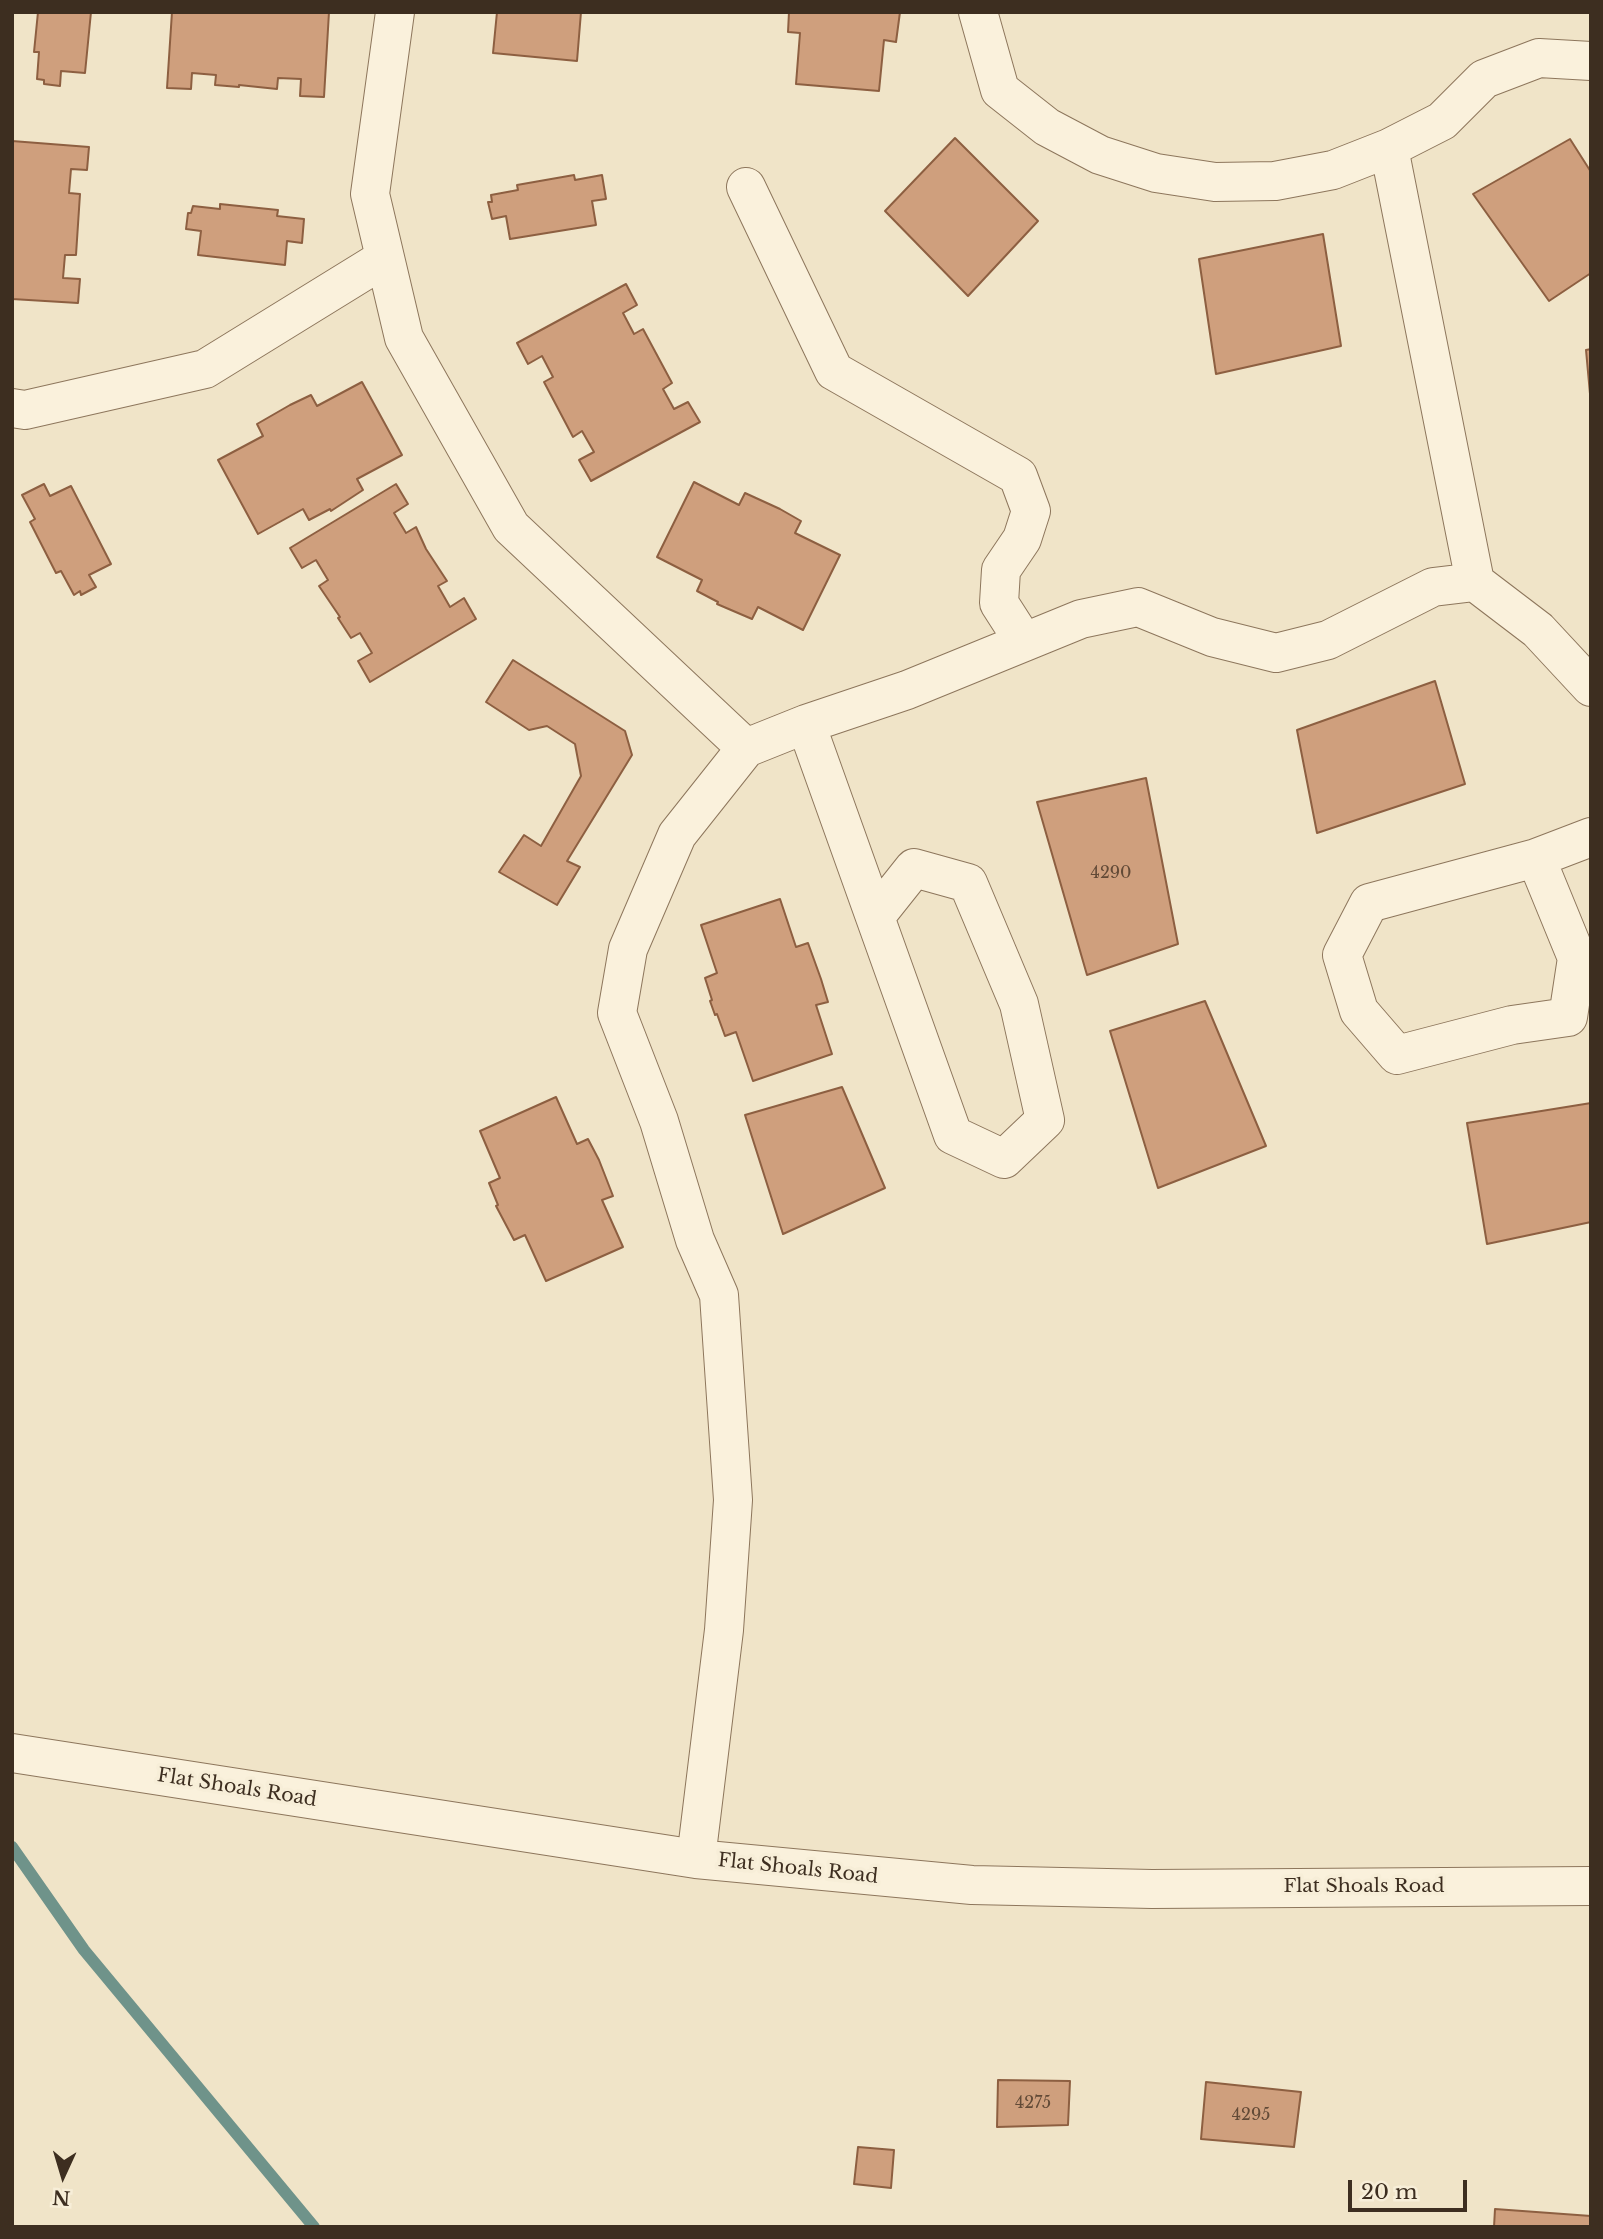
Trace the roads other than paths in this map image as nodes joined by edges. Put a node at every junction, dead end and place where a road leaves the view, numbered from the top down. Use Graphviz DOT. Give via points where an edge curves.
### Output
graph roads {
  1 [pos="395,12"];
  2 [pos="978,12"];
  3 [pos="1591,61"];
  4 [pos="1389,148"];
  5 [pos="746,187"];
  6 [pos="385,258"];
  7 [pos="12,408"];
  8 [pos="1475,582"];
  9 [pos="1024,642"];
  10 [pos="1591,687"];
  11 [pos="806,724"];
  12 [pos="746,748"];
  13 [pos="1591,837"];
  14 [pos="1536,858"];
  15 [pos="875,917"];
  16 [pos="12,1753"];
  17 [pos="696,1859"];
  18 [pos="1591,1886"];
  1 -- 6 [label="street" via="370,194"];
  2 -- 4 [label="street" via="1000,90 1047,127 1111,159 1156,173 1215,182 1275,181 1333,170"];
  3 -- 4 [label="street" via="1539,58 1484,79 1442,121"];
  4 -- 8 [label="street"];
  5 -- 9 [label="street" via="834,371 1018,476 1031,511 1022,539 1001,570 999,603"];
  6 -- 7 [label="street" via="205,369 25,410"];
  6 -- 12 [label="street" via="404,338 511,527"];
  8 -- 9 [label="street" via="1433,587 1328,640 1276,653 1212,638 1138,607 1081,619"];
  8 -- 10 [label="street" via="1538,630"];
  9 -- 11 [label="street"];
  11 -- 12 [label="street"];
  11 -- 15 [label="street"];
  12 -- 17 [label="street" via="677,835 628,948 617,1013 659,1121 695,1240 719,1295 733,1500 724,1630"];
  13 -- 14 [label="street"];
  14 -- 14 [label="street" via="1369,903 1342,955 1359,1011 1397,1055 1512,1025 1568,1017 1577,958"];
  15 -- 15 [label="street" via="953,1135 1004,1159 1045,1120 1018,1004 968,883 914,868"];
  16 -- 17 [label="street, Flat Shoals Road"];
  17 -- 18 [label="street, Flat Shoals Road" via="972,1885 1152,1889"];
}
